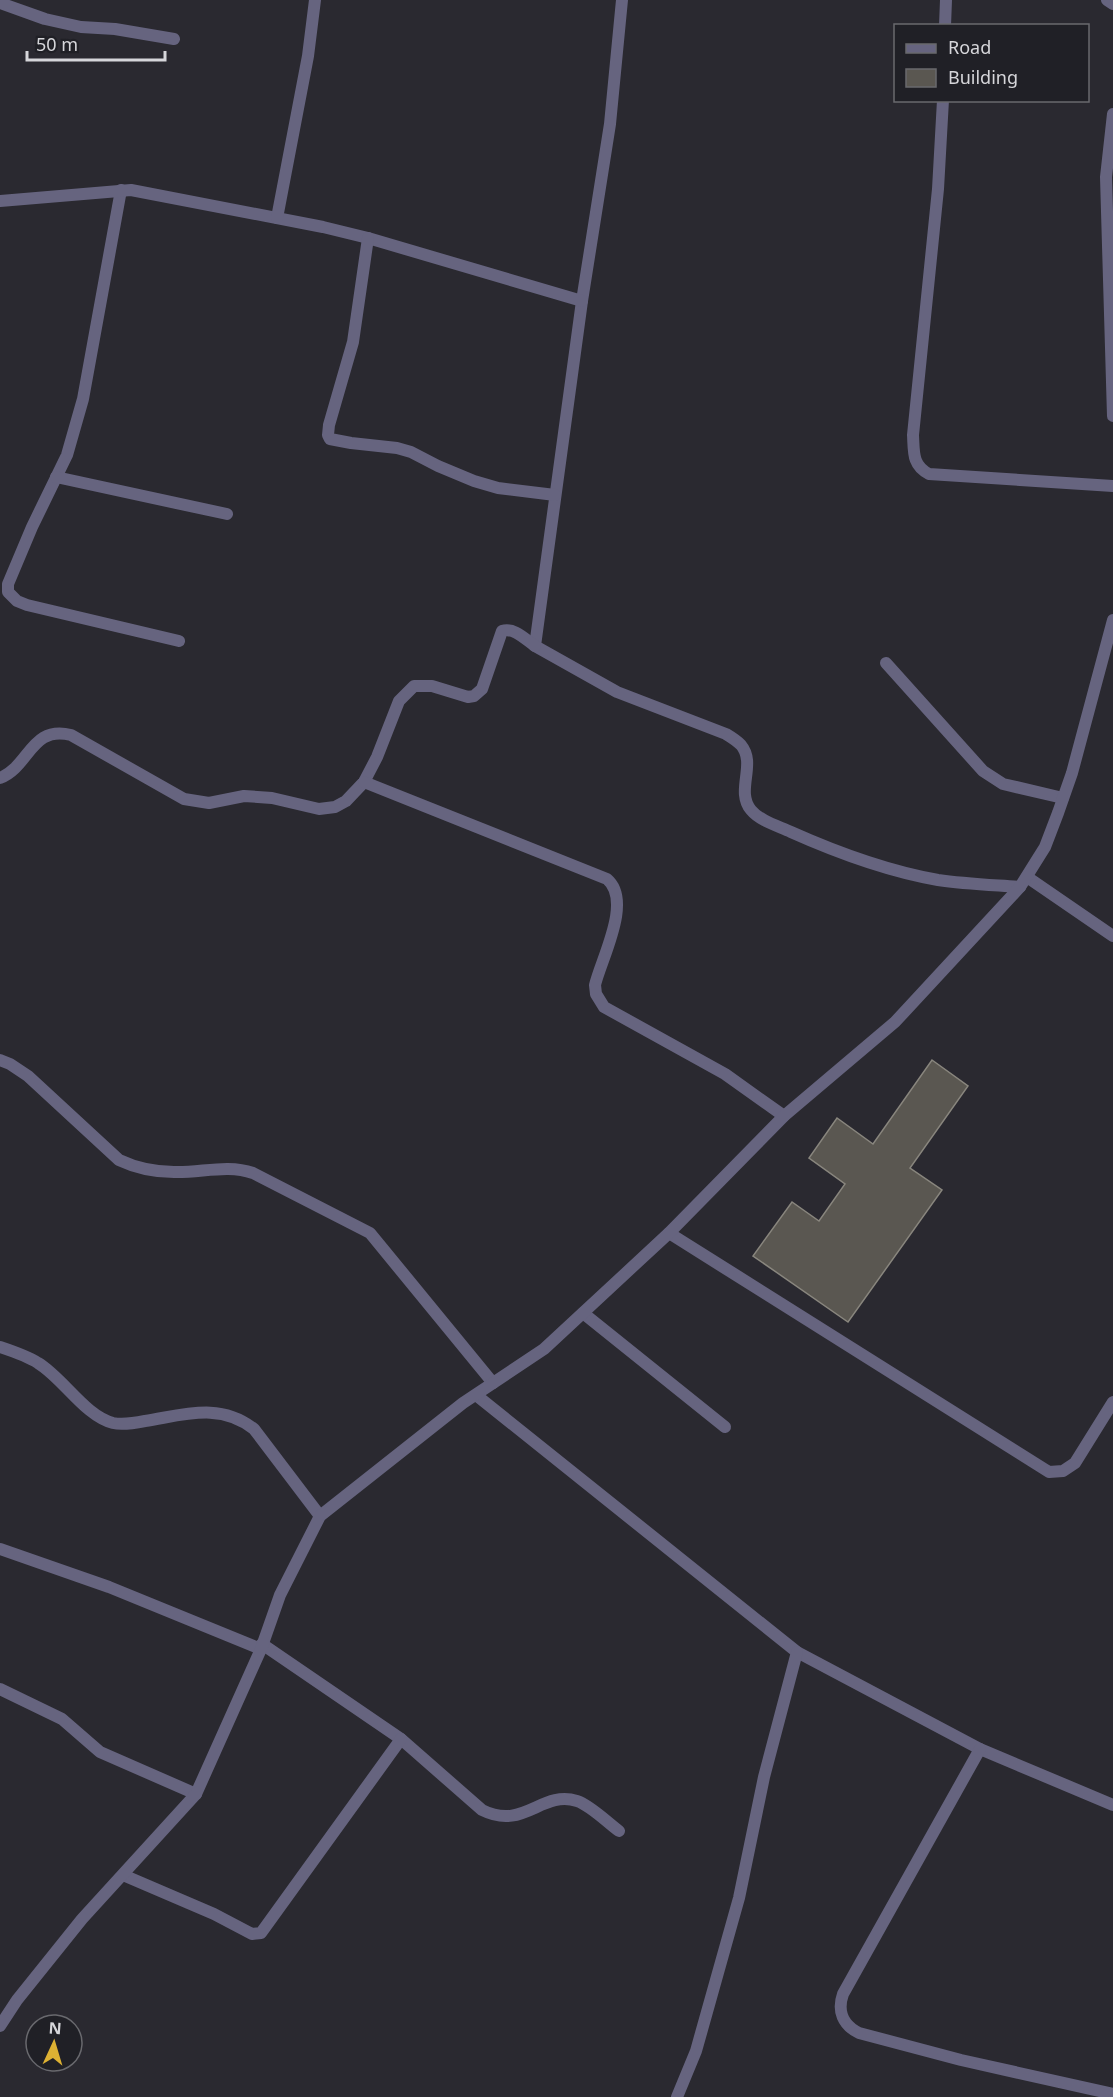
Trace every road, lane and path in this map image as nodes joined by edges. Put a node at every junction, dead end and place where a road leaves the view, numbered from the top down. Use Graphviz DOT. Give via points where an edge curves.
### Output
graph roads {
  1 [pos="315,0"];
  2 [pos="622,0"];
  3 [pos="946,0"];
  4 [pos="1107,0"];
  5 [pos="0,3"];
  6 [pos="1113,4"];
  7 [pos="945,24"];
  8 [pos="174,39"];
  9 [pos="943,102"];
  10 [pos="1113,114"];
  11 [pos="122,190"];
  12 [pos="0,201"];
  13 [pos="277,218"];
  14 [pos="368,238"];
  15 [pos="582,301"];
  16 [pos="1113,416"];
  17 [pos="56,477"];
  18 [pos="1113,486"];
  19 [pos="555,495"];
  20 [pos="227,514"];
  21 [pos="1113,620"];
  22 [pos="179,641"];
  23 [pos="535,646"];
  24 [pos="885,663"];
  25 [pos="0,778"];
  26 [pos="364,782"];
  27 [pos="1063,798"];
  28 [pos="1023,882"];
  29 [pos="1113,936"];
  30 [pos="0,1060"];
  31 [pos="784,1116"];
  32 [pos="669,1233"];
  33 [pos="583,1313"];
  34 [pos="0,1347"];
  35 [pos="494,1383"];
  36 [pos="476,1395"];
  37 [pos="1113,1402"];
  38 [pos="725,1427"];
  39 [pos="320,1516"];
  40 [pos="0,1549"];
  41 [pos="262,1646"];
  42 [pos="797,1652"];
  43 [pos="0,1689"];
  44 [pos="401,1739"];
  45 [pos="980,1749"];
  46 [pos="196,1794"];
  47 [pos="1113,1805"];
  48 [pos="619,1832"];
  49 [pos="123,1875"];
  50 [pos="0,2026"];
  51 [pos="1113,2094"];
  52 [pos="676,2097"];
  1 -- 13 [label="street"];
  2 -- 15 [label="street" via="610,124"];
  3 -- 7 [label="street"];
  4 -- 6 [label="street"];
  5 -- 8 [label="street" via="81,27"];
  9 -- 18 [label="street" via="913,435 915,461 920,470 929,474"];
  10 -- 16 [label="street" via="1106,177"];
  11 -- 12 [label="street"];
  11 -- 13 [label="street"];
  11 -- 17 [label="street" via="82,399 67,455"];
  13 -- 14 [label="street"];
  14 -- 15 [label="street"];
  14 -- 19 [label="street" via="353,342 329,425 330,439 397,448 498,488"];
  15 -- 19 [label="street"];
  17 -- 20 [label="street"];
  17 -- 22 [label="street" via="8,584 11,597 27,605"];
  19 -- 23 [label="street"];
  21 -- 27 [label="street"];
  23 -- 26 [label="street" via="514,632 501,631 482,689 474,696 432,686 414,686 406,692"];
  23 -- 28 [label="street" via="617,692 726,734 740,744 747,755 745,799 752,811 765,820 825,847 921,876 958,882"];
  24 -- 27 [label="street" via="983,771 1003,784"];
  25 -- 26 [label="street" via="12,772 41,738 58,732 184,799 209,804 244,796 319,809 335,807"];
  26 -- 31 [label="street" via="607,879 616,900 616,917 595,986 599,1001 620,1017 725,1074"];
  27 -- 28 [label="street" via="1045,847"];
  28 -- 29 [label="street"];
  28 -- 31 [label="street" via="895,1022"];
  30 -- 35 [label="street" via="28,1076 119,1160 174,1172 240,1169 370,1233"];
  31 -- 32 [label="street"];
  32 -- 33 [label="street"];
  32 -- 37 [label="street" via="1049,1472 1063,1472 1076,1462"];
  33 -- 35 [label="street" via="544,1349"];
  33 -- 38 [label="street"];
  34 -- 39 [label="street" via="39,1363 90,1410 114,1423 211,1411 245,1422"];
  35 -- 36 [label="street"];
  36 -- 39 [label="street"];
  36 -- 42 [label="street"];
  39 -- 41 [label="street" via="280,1595"];
  40 -- 41 [label="street"];
  41 -- 44 [label="street"];
  41 -- 46 [label="street"];
  42 -- 45 [label="street"];
  42 -- 52 [label="street" via="764,1777 739,1898 696,2051"];
  43 -- 46 [label="street" via="62,1719 100,1752"];
  44 -- 48 [label="street" via="482,1810 494,1816 517,1816 549,1802 571,1800 580,1802"];
  44 -- 49 [label="street" via="261,1933 252,1934"];
  45 -- 47 [label="street"];
  45 -- 51 [label="street" via="843,1994 841,2015 850,2029 859,2033"];
  46 -- 49 [label="street"];
  49 -- 50 [label="street" via="75,1928"];
}
